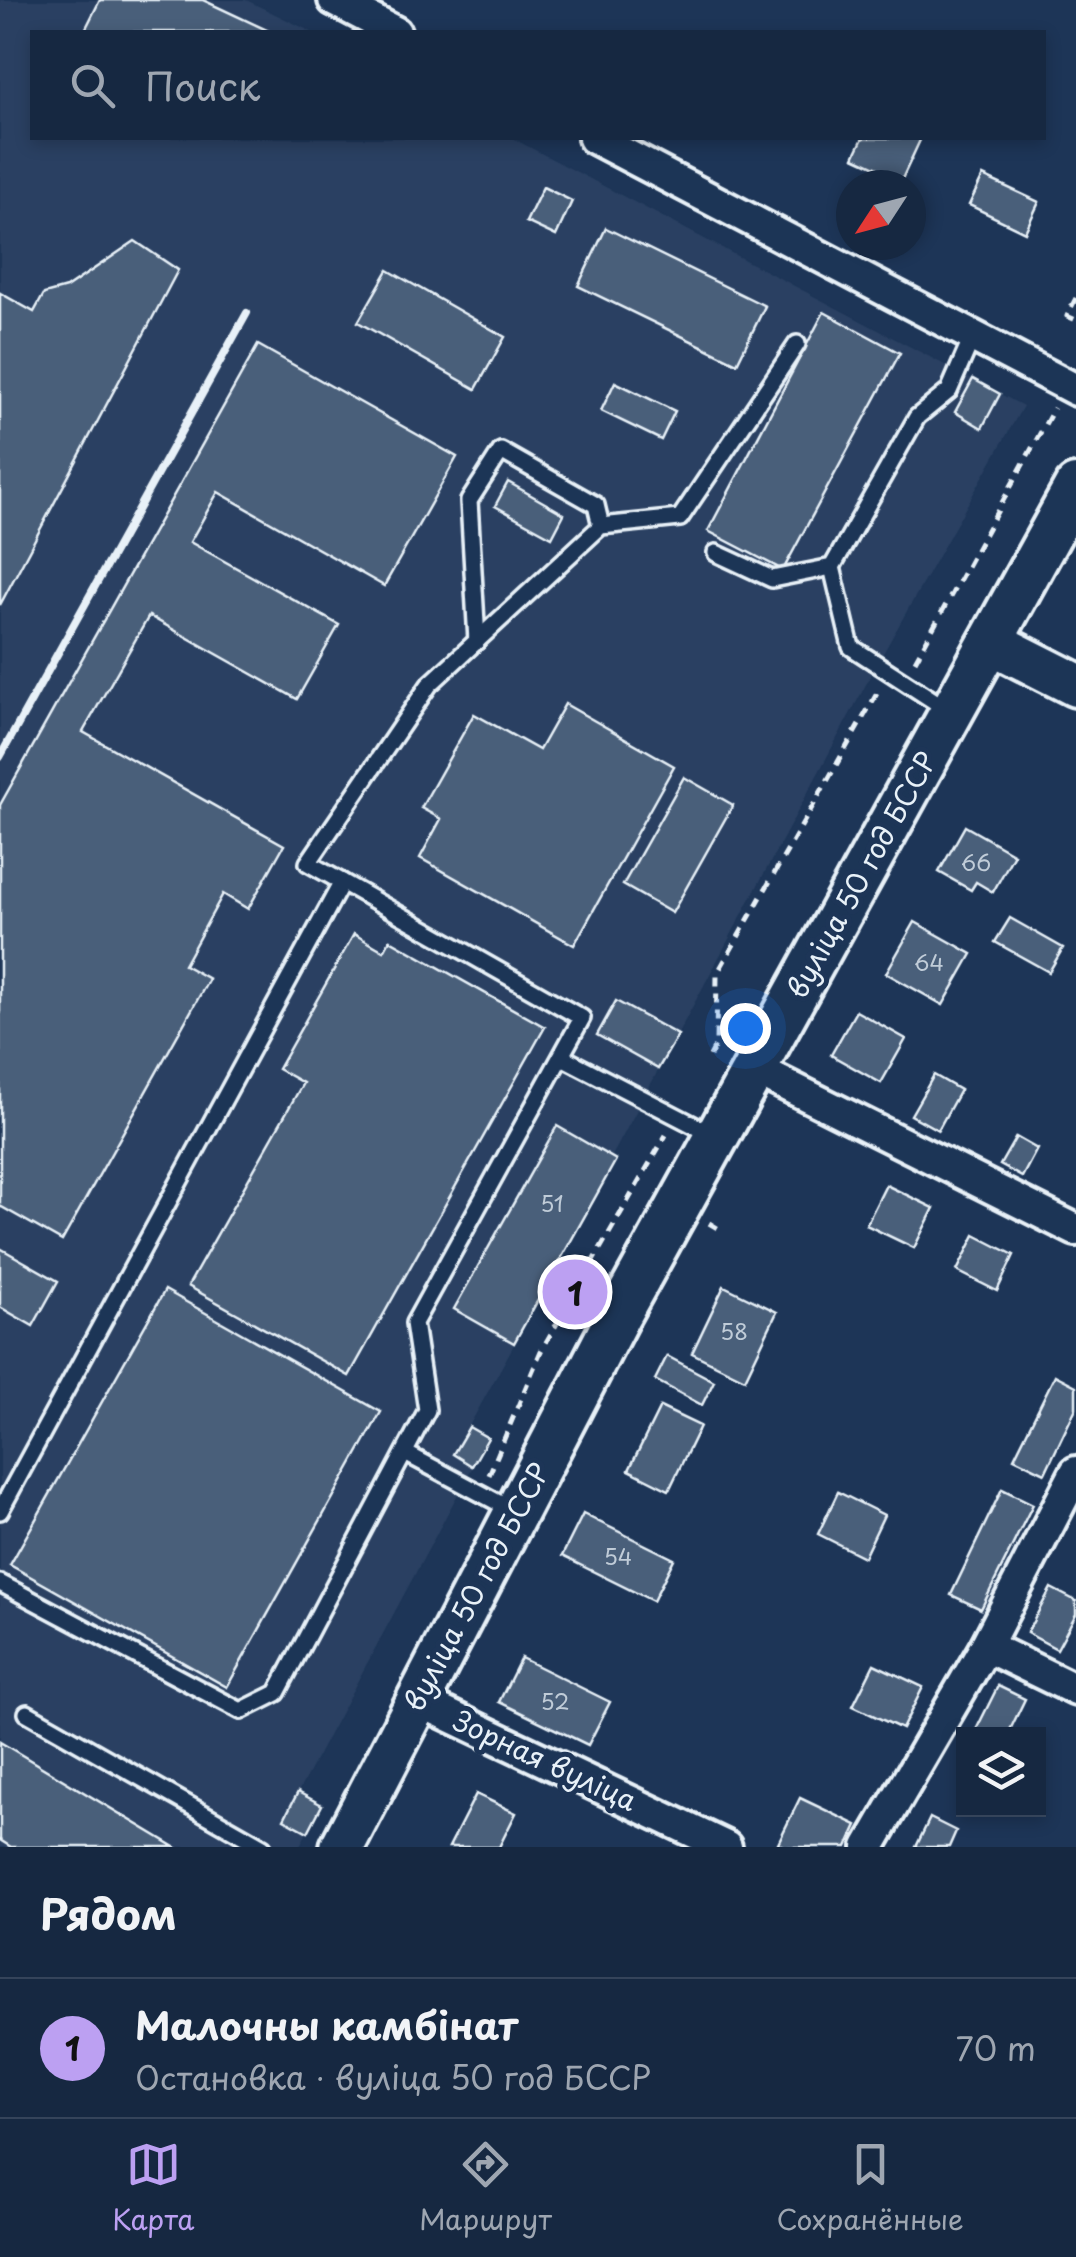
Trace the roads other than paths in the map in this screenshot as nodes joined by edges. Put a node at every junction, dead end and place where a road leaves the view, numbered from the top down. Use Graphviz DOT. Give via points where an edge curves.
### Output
graph roads {
  1 [pos="334,0"];
  2 [pos="392,30"];
  3 [pos="598,140"];
  4 [pos="972,338"];
  5 [pos="797,344"];
  6 [pos="1071,388"];
  7 [pos="1076,487"];
  8 [pos="601,526"];
  9 [pos="716,553"];
  10 [pos="832,567"];
  11 [pos="477,640"];
  12 [pos="991,642"];
  13 [pos="1076,685"];
  14 [pos="952,712"];
  15 [pos="342,882"];
  16 [pos="562,1057"];
  17 [pos="754,1068"];
  18 [pos="717,1137"];
  19 [pos="1076,1230"];
  20 [pos="405,1452"];
  21 [pos="1076,1472"];
  22 [pos="0,1511"];
  23 [pos="516,1512"];
  24 [pos="0,1582"];
  25 [pos="986,1646"];
  26 [pos="1076,1690"];
  27 [pos="417,1700"];
  28 [pos="28,1713"];
  29 [pos="263,1847"];
  30 [pos="342,1847"];
  31 [pos="726,1847"];
  32 [pos="869,1847"];
  1 -- 2 [label="street"];
  3 -- 4 [label="street"];
  4 -- 6 [label="street"];
  4 -- 10 [label="lane" via="950,391 917,417"];
  5 -- 8 [label="lane" via="680,518"];
  7 -- 12 [label="main road, вуліца 50 год БССР"];
  8 -- 11 [label="lane"];
  8 -- 11 [label="lane" via="596,504 501,451 468,501"];
  9 -- 10 [label="lane" via="772,579"];
  10 -- 14 [label="lane" via="851,647"];
  11 -- 15 [label="lane" via="429,685 308,862"];
  12 -- 13 [label="main road"];
  12 -- 14 [label="main road, вуліца 50 год БССР"];
  14 -- 17 [label="main road, вуліца 50 год БССР"];
  15 -- 16 [label="lane" via="582,1018"];
  15 -- 22 [label="lane"];
  16 -- 18 [label="lane"];
  16 -- 20 [label="lane" via="414,1323 427,1410"];
  17 -- 18 [label="main road, вуліца 50 год БССР"];
  17 -- 19 [label="street"];
  18 -- 23 [label="main road, вуліца 50 год БССР"];
  20 -- 23 [label="lane"];
  20 -- 24 [label="lane" via="277,1692 241,1712"];
  21 -- 25 [label="street"];
  23 -- 27 [label="main road, вуліца 50 год БССР"];
  25 -- 26 [label="street"];
  25 -- 32 [label="street"];
  27 -- 30 [label="main road, вуліца 50 год БССР"];
  27 -- 31 [label="street, Зорная вуліца"];
  28 -- 29 [label="lane"];
}
